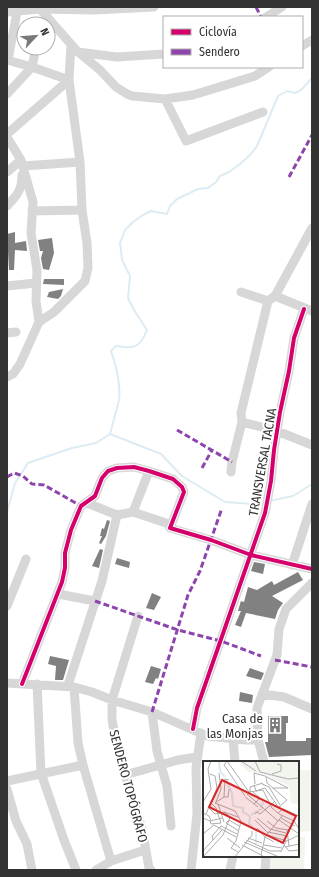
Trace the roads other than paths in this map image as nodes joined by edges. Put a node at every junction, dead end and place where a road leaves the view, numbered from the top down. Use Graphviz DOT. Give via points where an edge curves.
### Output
graph roads {
  1 [pos="154,7"];
  2 [pos="282,7"];
  3 [pos="73,8"];
  4 [pos="11,11"];
  5 [pos="42,11"];
  6 [pos="42,16"];
  7 [pos="268,16"];
  8 [pos="312,40"];
  9 [pos="303,45"];
  10 [pos="74,48"];
  11 [pos="163,54"];
  12 [pos="34,56"];
  13 [pos="8,60"];
  14 [pos="32,67"];
  15 [pos="267,68"];
  16 [pos="69,80"];
  17 [pos="7,94"];
  18 [pos="165,99"];
  19 [pos="263,112"];
  20 [pos="7,135"];
  21 [pos="80,162"];
  22 [pos="22,163"];
  23 [pos="7,172"];
  24 [pos="7,206"];
  25 [pos="82,210"];
  26 [pos="32,211"];
  27 [pos="312,228"];
  28 [pos="36,283"];
  29 [pos="7,286"];
  30 [pos="241,292"];
  31 [pos="272,299"];
  32 [pos="308,310"];
  33 [pos="39,322"];
  34 [pos="16,332"];
  35 [pos="7,333"];
  36 [pos="7,377"];
  37 [pos="242,422"];
  38 [pos="278,431"];
  39 [pos="312,445"];
  40 [pos="149,471"];
  41 [pos="231,472"];
  42 [pos="87,503"];
  43 [pos="312,504"];
  44 [pos="133,512"];
  45 [pos="117,515"];
  46 [pos="171,526"];
  47 [pos="251,555"];
  48 [pos="26,559"];
  49 [pos="292,566"];
  50 [pos="312,569"];
  51 [pos="312,584"];
  52 [pos="58,594"];
  53 [pos="95,601"];
  54 [pos="7,606"];
  55 [pos="138,616"];
  56 [pos="7,684"];
  57 [pos="22,684"];
  58 [pos="37,684"];
  59 [pos="71,686"];
  60 [pos="262,694"];
  61 [pos="112,700"];
  62 [pos="312,709"];
  63 [pos="152,712"];
  64 [pos="197,731"];
  65 [pos="233,739"];
  66 [pos="258,740"];
  67 [pos="197,757"];
  68 [pos="235,761"];
  69 [pos="264,761"];
  70 [pos="83,765"];
  71 [pos="160,766"];
  72 [pos="41,773"];
  73 [pos="125,775"];
  74 [pos="7,781"];
  75 [pos="7,790"];
  76 [pos="171,826"];
  77 [pos="145,850"];
  78 [pos="233,857"];
  79 [pos="266,857"];
  80 [pos="111,861"];
  81 [pos="32,870"];
  82 [pos="76,870"];
  83 [pos="96,870"];
  84 [pos="151,870"];
  85 [pos="191,870"];
  86 [pos="230,870"];
  87 [pos="265,870"];
  1 -- 3 [label="street"];
  2 -- 7 [label="street"];
  3 -- 5 [label="street"];
  4 -- 5 [label="street"];
  4 -- 13 [label="street"];
  5 -- 6 [label="street"];
  5 -- 10 [label="street"];
  8 -- 9 [label="street"];
  10 -- 11 [label="street" via="117,57"];
  10 -- 16 [label="street"];
  10 -- 18 [label="street" via="127,94"];
  12 -- 14 [label="street"];
  13 -- 14 [label="street"];
  14 -- 16 [label="street"];
  14 -- 17 [label="street"];
  15 -- 18 [label="street" via="255,76 193,95"];
  16 -- 20 [label="street"];
  16 -- 21 [label="street"];
  18 -- 19 [label="street" via="186,141"];
  20 -- 22 [label="street"];
  21 -- 22 [label="street"];
  21 -- 25 [label="street"];
  22 -- 23 [label="street"];
  22 -- 24 [label="street" via="22,187"];
  22 -- 26 [label="street" via="33,202"];
  25 -- 26 [label="street"];
  25 -- 33 [label="street" via="87,243 88,268 85,281 54,312"];
  26 -- 28 [label="street" via="31,233"];
  27 -- 31 [label="street"];
  28 -- 29 [label="street"];
  28 -- 33 [label="street"];
  30 -- 31 [label="street"];
  31 -- 32 [label="street"];
  31 -- 37 [label="street" via="241,413"];
  32 -- 38 [label="street, TRANSVERSAL TACNA" via="294,338"];
  33 -- 36 [label="street" via="20,364 13,374"];
  34 -- 35 [label="street"];
  37 -- 38 [label="street"];
  37 -- 41 [label="street"];
  38 -- 39 [label="street"];
  38 -- 47 [label="street, TRANSVERSAL TACNA" via="271,481"];
  40 -- 42 [label="street" via="134,467 108,471 102,478 95,496"];
  40 -- 44 [label="street"];
  40 -- 46 [label="street" via="173,479 182,487 184,492"];
  42 -- 45 [label="street"];
  42 -- 52 [label="street" via="81,506 71,530"];
  43 -- 49 [label="street"];
  44 -- 45 [label="street"];
  44 -- 46 [label="street"];
  45 -- 53 [label="street"];
  46 -- 47 [label="street"];
  47 -- 49 [label="street"];
  47 -- 64 [label="street, TRANSVERSAL TACNA" via="198,708"];
  48 -- 54 [label="street"];
  49 -- 50 [label="street"];
  51 -- 60 [label="street" via="286,609 279,629 277,655"];
  52 -- 53 [label="street"];
  52 -- 57 [label="street"];
  53 -- 59 [label="street"];
  55 -- 61 [label="street, SENDERO TOPÓGRAFO"];
  56 -- 57 [label="street"];
  57 -- 58 [label="street"];
  58 -- 59 [label="street"];
  58 -- 72 [label="street"];
  59 -- 61 [label="street"];
  59 -- 70 [label="street"];
  60 -- 62 [label="street" via="284,698"];
  60 -- 66 [label="street" via="257,708"];
  61 -- 63 [label="street"];
  61 -- 73 [label="street, SENDERO TOPÓGRAFO" via="112,720"];
  63 -- 64 [label="street"];
  63 -- 71 [label="street"];
  64 -- 65 [label="street" via="207,736"];
  64 -- 67 [label="street, TRANSVERSAL TACNA"];
  65 -- 66 [label="street"];
  65 -- 68 [label="street"];
  66 -- 69 [label="street"];
  67 -- 71 [label="street"];
  67 -- 85 [label="street, TRANSVERSAL TACNA" via="198,814"];
  70 -- 72 [label="street"];
  70 -- 80 [label="street"];
  71 -- 73 [label="street"];
  71 -- 76 [label="street" via="167,786"];
  72 -- 74 [label="street"];
  72 -- 82 [label="street"];
  73 -- 77 [label="street, SENDERO TOPÓGRAFO" via="142,828"];
  75 -- 81 [label="street" via="16,821 27,844"];
  77 -- 80 [label="street"];
  77 -- 84 [label="street, SENDERO TOPÓGRAFO"];
  78 -- 86 [label="street"];
  79 -- 87 [label="street"];
  80 -- 83 [label="street"];
}
